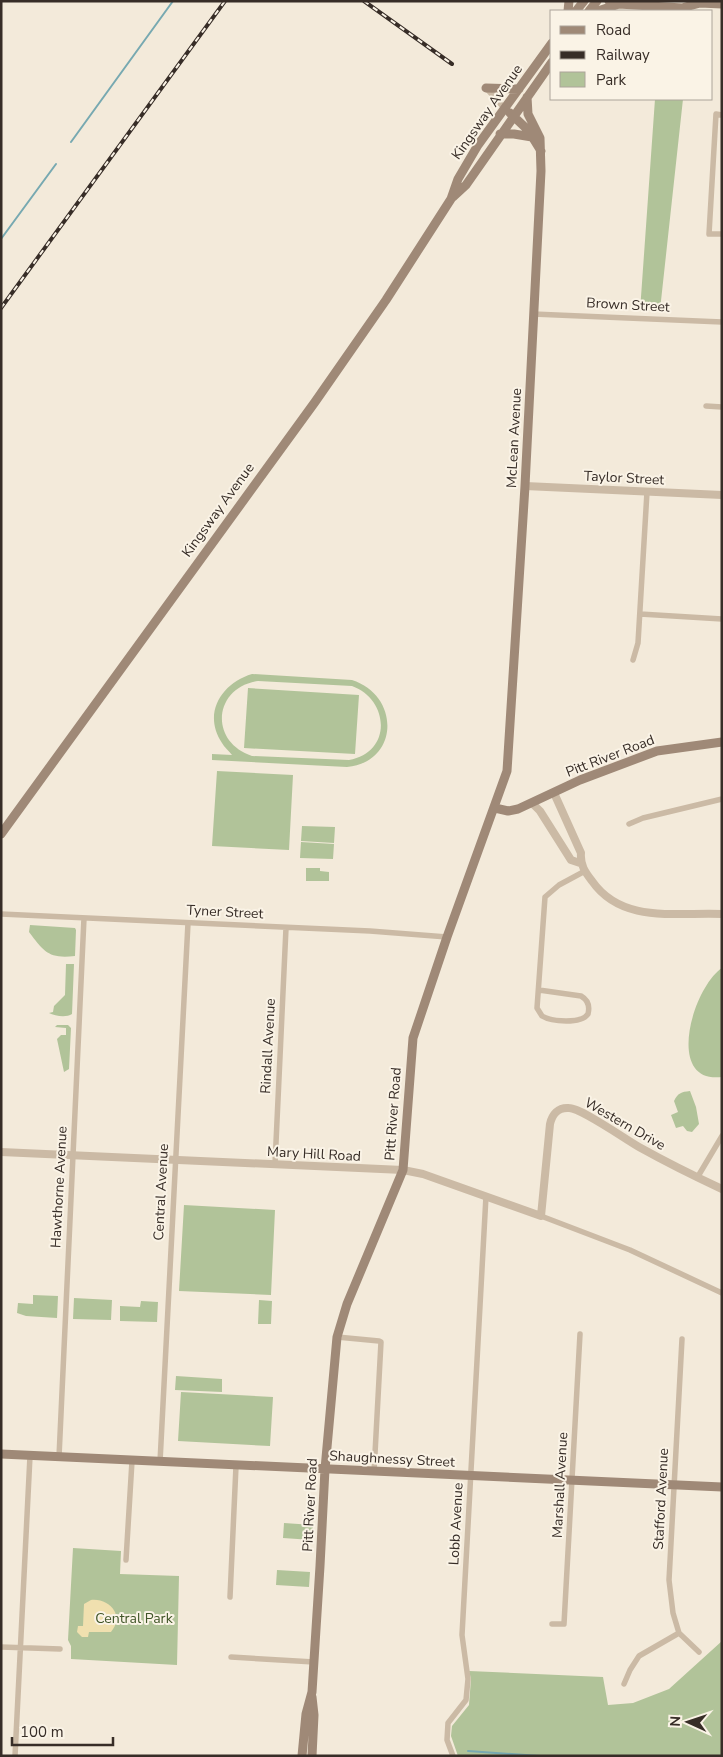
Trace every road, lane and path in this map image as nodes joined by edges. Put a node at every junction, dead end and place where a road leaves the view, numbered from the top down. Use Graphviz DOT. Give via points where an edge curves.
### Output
graph roads {
  1 [pos="609,1"];
  2 [pos="697,2"];
  3 [pos="619,4"];
  4 [pos="722,4"];
  5 [pos="601,10"];
  6 [pos="550,46"];
  7 [pos="550,65"];
  8 [pos="486,88"];
  9 [pos="518,89"];
  10 [pos="527,97"];
  11 [pos="504,108"];
  12 [pos="719,115"];
  13 [pos="513,117"];
  14 [pos="500,134"];
  15 [pos="532,137"];
  16 [pos="541,152"];
  17 [pos="451,199"];
  18 [pos="722,234"];
  19 [pos="533,314"];
  20 [pos="722,322"];
  21 [pos="706,406"];
  22 [pos="722,407"];
  23 [pos="526,486"];
  24 [pos="647,492"];
  25 [pos="722,495"];
  26 [pos="640,614"];
  27 [pos="722,619"];
  28 [pos="633,660"];
  29 [pos="722,742"];
  30 [pos="554,792"];
  31 [pos="722,799"];
  32 [pos="532,803"];
  33 [pos="495,808"];
  34 [pos="629,824"];
  35 [pos="1,834"];
  36 [pos="580,863"];
  37 [pos="584,871"];
  38 [pos="1,914"];
  39 [pos="722,914"];
  40 [pos="84,918"];
  41 [pos="188,923"];
  42 [pos="286,928"];
  43 [pos="447,937"];
  44 [pos="538,990"];
  45 [pos="722,1136"];
  46 [pos="1,1152"];
  47 [pos="73,1155"];
  48 [pos="176,1160"];
  49 [pos="275,1164"];
  50 [pos="403,1170"];
  51 [pos="697,1178"];
  52 [pos="722,1189"];
  53 [pos="486,1196"];
  54 [pos="540,1216"];
  55 [pos="722,1293"];
  56 [pos="580,1334"];
  57 [pos="337,1337"];
  58 [pos="682,1339"];
  59 [pos="1,1454"];
  60 [pos="30,1456"];
  61 [pos="58,1457"];
  62 [pos="132,1460"];
  63 [pos="160,1462"];
  64 [pos="236,1466"];
  65 [pos="325,1469"];
  66 [pos="374,1472"];
  67 [pos="471,1476"];
  68 [pos="573,1480"];
  69 [pos="674,1484"];
  70 [pos="722,1487"];
  71 [pos="126,1560"];
  72 [pos="230,1597"];
  73 [pos="552,1624"];
  74 [pos="679,1633"];
  75 [pos="1,1646"];
  76 [pos="20,1647"];
  77 [pos="60,1649"];
  78 [pos="699,1652"];
  79 [pos="231,1657"];
  80 [pos="314,1662"];
  81 [pos="624,1684"];
  82 [pos="312,1692"];
  83 [pos="15,1756"];
  84 [pos="302,1756"];
  85 [pos="312,1756"];
  86 [pos="453,1756"];
  1 -- 3 [label="main road"];
  2 -- 3 [label="main road" via="682,8"];
  2 -- 4 [label="main road"];
  3 -- 5 [label="main road"];
  6 -- 9 [label="main road, Kingsway Avenue"];
  7 -- 10 [label="main road, Kingsway Avenue"];
  8 -- 9 [label="main road"];
  8 -- 11 [label="street"];
  9 -- 11 [label="main road, Kingsway Avenue"];
  10 -- 13 [label="main road, Kingsway Avenue"];
  10 -- 16 [label="main road, McLean Avenue" via="528,114 540,138"];
  11 -- 13 [label="main road"];
  11 -- 17 [label="main road, Kingsway Avenue" via="458,179"];
  12 -- 18 [label="street" via="708,234"];
  13 -- 14 [label="main road, Kingsway Avenue"];
  13 -- 15 [label="main road"];
  14 -- 15 [label="main road"];
  14 -- 17 [label="main road, Kingsway Avenue" via="466,185"];
  15 -- 16 [label="main road"];
  16 -- 19 [label="main road, McLean Avenue"];
  17 -- 35 [label="main road, Kingsway Avenue" via="315,402"];
  19 -- 20 [label="street, Brown Street"];
  19 -- 23 [label="main road, McLean Avenue"];
  21 -- 22 [label="street"];
  23 -- 24 [label="street, Taylor Street"];
  23 -- 33 [label="main road, McLean Avenue" via="509,756"];
  24 -- 25 [label="street, Taylor Street"];
  24 -- 26 [label="street"];
  26 -- 27 [label="street"];
  26 -- 28 [label="street"];
  29 -- 30 [label="main road, Pitt River Road" via="657,751"];
  30 -- 32 [label="main road, Pitt River Road"];
  30 -- 36 [label="street" via="581,853"];
  31 -- 34 [label="street"];
  32 -- 33 [label="main road, Pitt River Road" via="511,811"];
  32 -- 36 [label="street" via="571,860"];
  33 -- 43 [label="main road, Pitt River Road"];
  36 -- 37 [label="street"];
  37 -- 39 [label="street" via="604,895 628,909 666,914"];
  37 -- 44 [label="street" via="559,885 545,898"];
  38 -- 40 [label="street, Tyner Street"];
  40 -- 41 [label="street, Tyner Street"];
  40 -- 47 [label="street, Hawthorne Avenue"];
  41 -- 42 [label="street, Tyner Street"];
  41 -- 48 [label="street, Central Avenue"];
  42 -- 43 [label="street, Tyner Street"];
  42 -- 49 [label="street, Rindall Avenue"];
  43 -- 50 [label="main road, Pitt River Road" via="414,1038"];
  44 -- 44 [label="street" via="581,996 588,1005 588,1014 576,1021 545,1018 537,1008"];
  45 -- 51 [label="street"];
  46 -- 47 [label="street, Mary Hill Road"];
  47 -- 48 [label="street, Mary Hill Road"];
  47 -- 61 [label="street, Hawthorne Avenue"];
  48 -- 49 [label="street, Mary Hill Road"];
  48 -- 63 [label="street, Central Avenue"];
  49 -- 50 [label="street, Mary Hill Road"];
  50 -- 53 [label="street, Mary Hill Road"];
  50 -- 57 [label="main road, Pitt River Road" via="347,1304"];
  51 -- 52 [label="street, Western Drive"];
  51 -- 54 [label="street, Western Drive" via="578,1111 563,1108 556,1112 550,1124"];
  53 -- 54 [label="street, Mary Hill Road"];
  53 -- 67 [label="street, Lobb Avenue"];
  54 -- 55 [label="street, Mary Hill Road" via="630,1250"];
  56 -- 68 [label="street, Marshall Avenue"];
  57 -- 65 [label="main road, Pitt River Road"];
  57 -- 66 [label="street" via="381,1342"];
  58 -- 69 [label="street, Stafford Avenue"];
  59 -- 60 [label="main road, Shaughnessy Street"];
  60 -- 61 [label="main road, Shaughnessy Street"];
  60 -- 76 [label="street"];
  61 -- 62 [label="main road, Shaughnessy Street"];
  62 -- 63 [label="main road, Shaughnessy Street"];
  62 -- 71 [label="street"];
  63 -- 64 [label="main road, Shaughnessy Street"];
  64 -- 65 [label="main road, Shaughnessy Street"];
  64 -- 72 [label="street"];
  65 -- 66 [label="main road, Shaughnessy Street"];
  65 -- 80 [label="main road, Pitt River Road"];
  66 -- 67 [label="main road, Shaughnessy Street"];
  67 -- 68 [label="main road, Shaughnessy Street"];
  67 -- 86 [label="street, Lobb Avenue" via="462,1635 468,1679 466,1700 448,1723 447,1740"];
  68 -- 69 [label="main road, Shaughnessy Street"];
  68 -- 73 [label="street, Marshall Avenue" via="564,1624"];
  69 -- 70 [label="main road, Shaughnessy Street"];
  69 -- 74 [label="street, Stafford Avenue" via="669,1580"];
  74 -- 78 [label="street"];
  74 -- 81 [label="street" via="639,1656"];
  75 -- 76 [label="street"];
  76 -- 77 [label="street"];
  76 -- 83 [label="street"];
  79 -- 80 [label="street"];
  80 -- 82 [label="main road, Pitt River Road"];
  82 -- 84 [label="main road, Pitt River Road" via="306,1714"];
  82 -- 85 [label="main road, Pitt River Road"];
}
